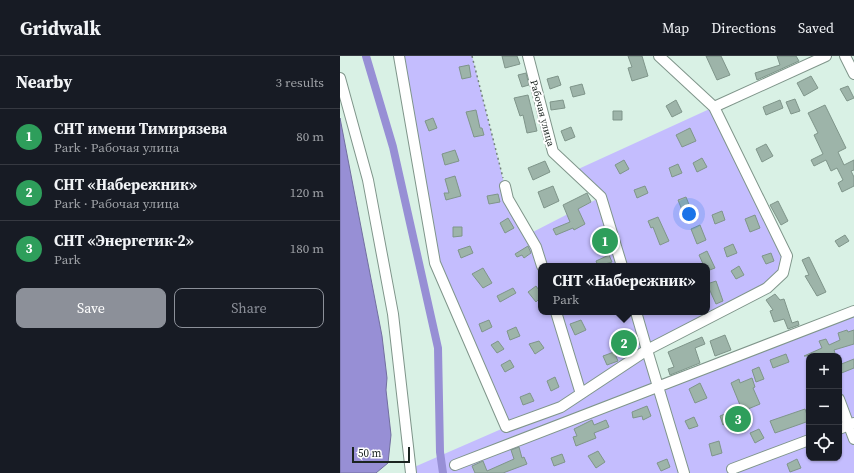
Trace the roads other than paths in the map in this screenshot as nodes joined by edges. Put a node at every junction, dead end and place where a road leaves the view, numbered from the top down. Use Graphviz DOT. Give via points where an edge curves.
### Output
graph roads {
  1 [pos="399,56"];
  2 [pos="528,56"];
  3 [pos="660,56"];
  4 [pos="826,56"];
  5 [pos="846,56"];
  6 [pos="854,64"];
  7 [pos="854,74"];
  8 [pos="340,78"];
  9 [pos="714,107"];
  10 [pos="505,186"];
  11 [pos="541,263"];
  12 [pos="621,263"];
  13 [pos="854,311"];
  14 [pos="557,315"];
  15 [pos="637,315"];
  16 [pos="647,350"];
  17 [pos="658,387"];
  18 [pos="581,394"];
  19 [pos="842,409"];
  20 [pos="847,426"];
  21 [pos="854,439"];
  22 [pos="806,441"];
  23 [pos="455,465"];
  24 [pos="732,469"];
  25 [pos="412,473"];
  26 [pos="684,473"];
  1 -- 18 [label="street" via="435,263 506,427 561,407"];
  2 -- 12 [label="street, Рабочая улица" via="553,152 602,197"];
  3 -- 9 [label="street"];
  4 -- 9 [label="street"];
  5 -- 6 [label="street"];
  5 -- 7 [label="street"];
  8 -- 25 [label="street" via="368,180 393,314"];
  9 -- 16 [label="street" via="786,256 783,273 767,288"];
  10 -- 11 [label="street" via="508,199 536,247"];
  13 -- 17 [label="street"];
  14 -- 18 [label="street"];
  15 -- 16 [label="street"];
  16 -- 17 [label="street"];
  16 -- 18 [label="street"];
  17 -- 23 [label="street"];
  17 -- 26 [label="street"];
  19 -- 20 [label="street"];
  20 -- 21 [label="street"];
  22 -- 24 [label="street"];
}
